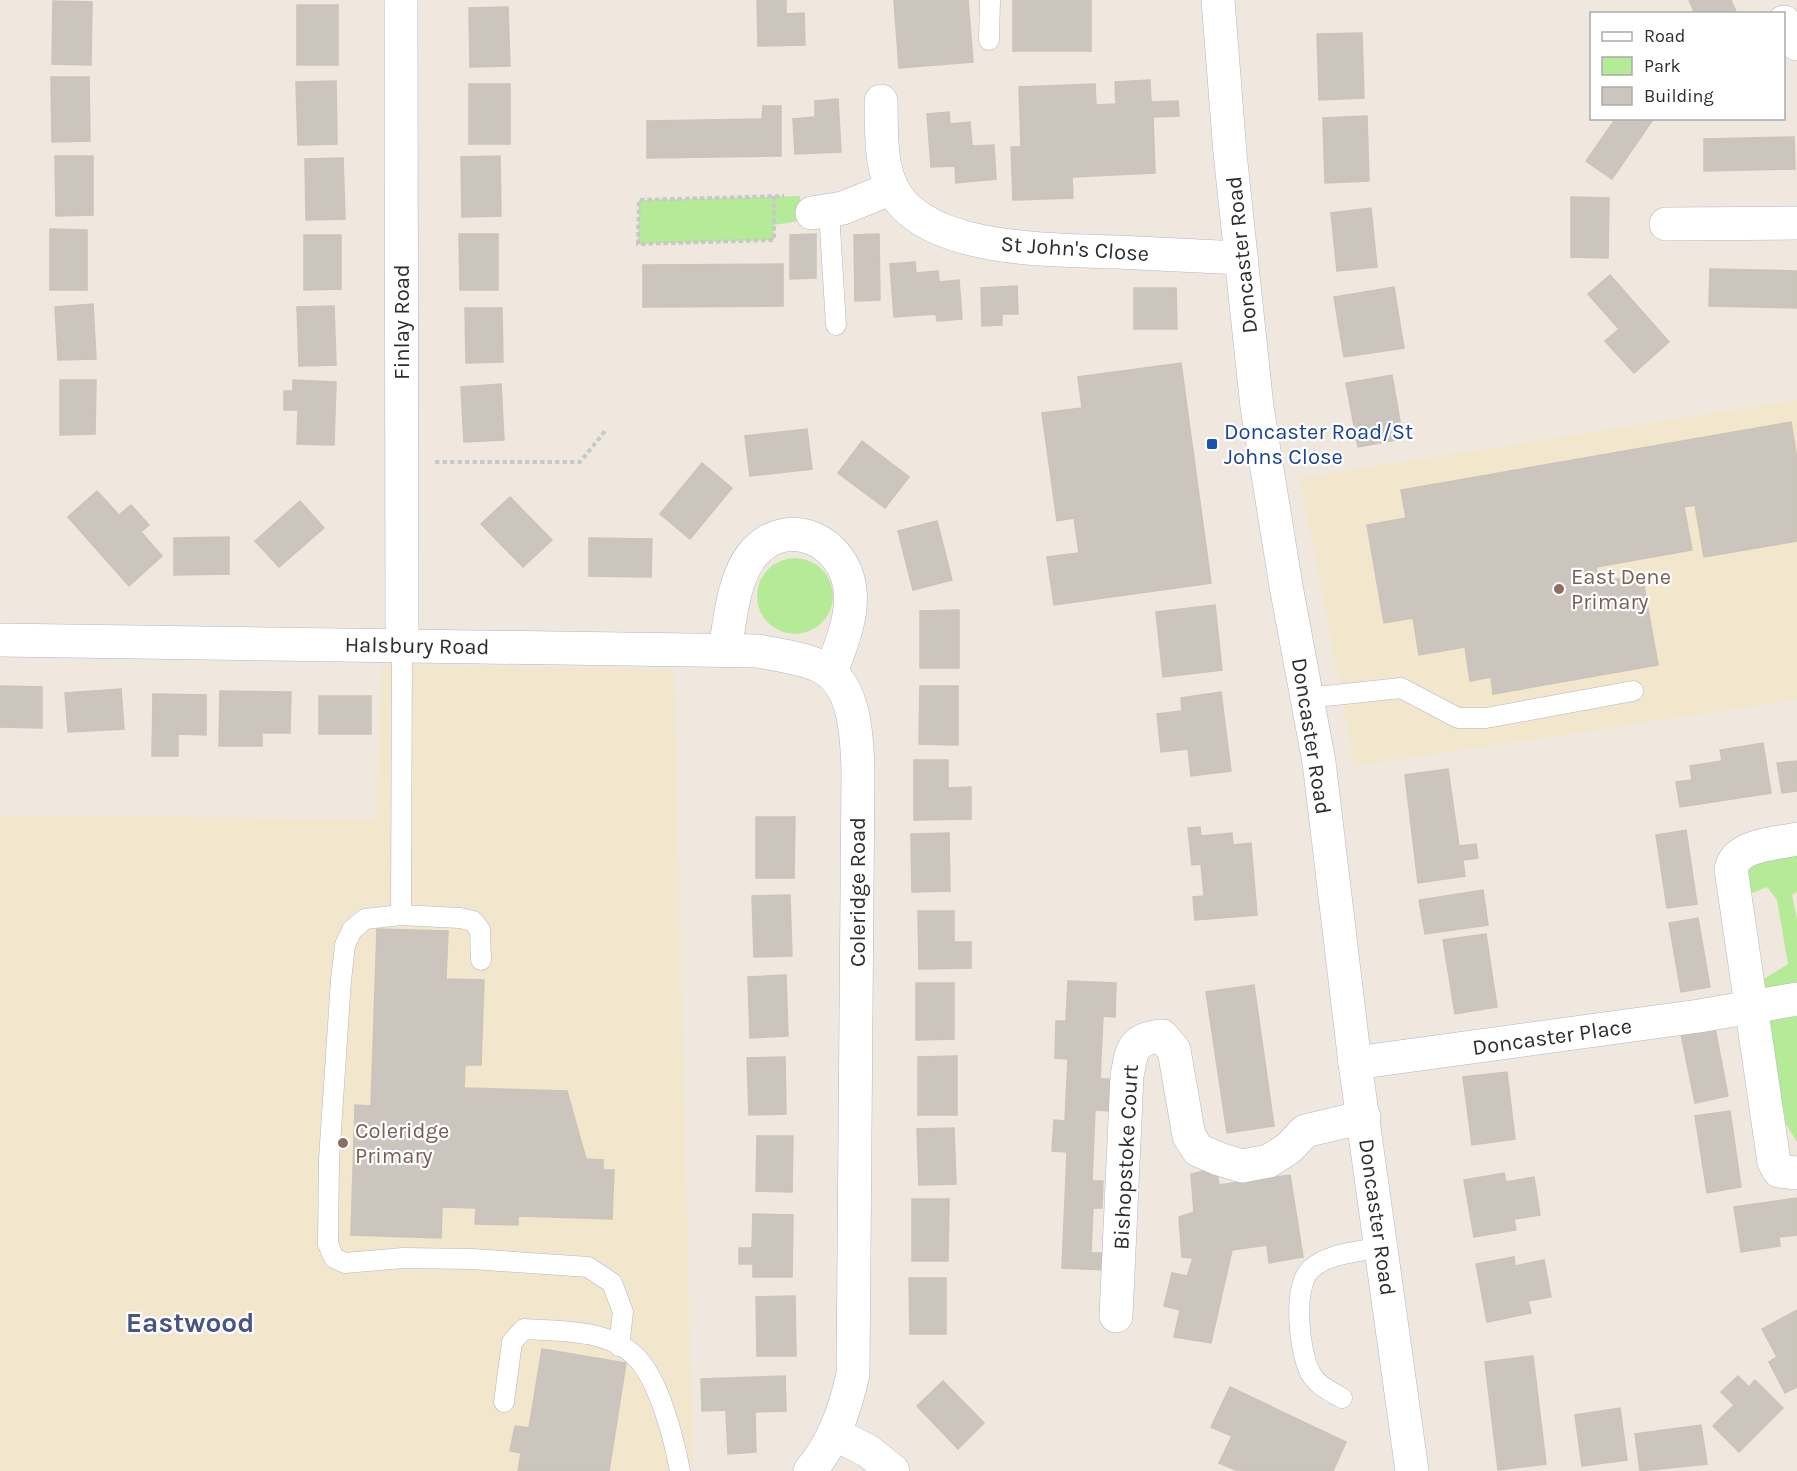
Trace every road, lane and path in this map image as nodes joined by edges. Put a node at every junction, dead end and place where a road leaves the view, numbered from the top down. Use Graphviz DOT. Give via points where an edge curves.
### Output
graph roads {
  1 [pos="401,0"];
  2 [pos="990,0"];
  3 [pos="1218,0"];
  4 [pos="1785,24"];
  5 [pos="989,40"];
  6 [pos="1797,44"];
  7 [pos="881,101"];
  8 [pos="892,188"];
  9 [pos="774,196"];
  10 [pos="820,212"];
  11 [pos="1797,223"];
  12 [pos="1666,224"];
  13 [pos="1240,258"];
  14 [pos="836,325"];
  15 [pos="606,430"];
  16 [pos="401,462"];
  17 [pos="0,640"];
  18 [pos="402,644"];
  19 [pos="725,650"];
  20 [pos="831,672"];
  21 [pos="1633,691"];
  22 [pos="1307,698"];
  23 [pos="1797,839"];
  24 [pos="401,915"];
  25 [pos="481,960"];
  26 [pos="1797,999"];
  27 [pos="1749,1008"];
  28 [pos="1355,1063"];
  29 [pos="1364,1117"];
  30 [pos="1797,1173"];
  31 [pos="1382,1247"];
  32 [pos="1116,1316"];
  33 [pos="619,1346"];
  34 [pos="1342,1398"];
  35 [pos="504,1402"];
  36 [pos="835,1434"];
  37 [pos="680,1471"];
  38 [pos="810,1471"];
  39 [pos="893,1471"];
  40 [pos="1412,1471"];
  1 -- 16 [label="street, Finlay Road"];
  2 -- 5 [label="lane"];
  3 -- 13 [label="street, Doncaster Road"];
  4 -- 6 [label="street"];
  7 -- 8 [label="street, St John's Close" via="885,165"];
  8 -- 10 [label="street"];
  8 -- 13 [label="street, St John's Close" via="904,205 921,218 980,241 1025,248"];
  9 -- 9 [label="path" via="639,200 638,244 774,240"];
  9 -- 10 [label="path" via="812,195"];
  10 -- 14 [label="lane"];
  11 -- 12 [label="street"];
  13 -- 22 [label="street, Doncaster Road" via="1257,407"];
  15 -- 16 [label="path" via="580,462"];
  16 -- 18 [label="street, Finlay Road"];
  17 -- 18 [label="street, Halsbury Road"];
  18 -- 19 [label="street, Halsbury Road"];
  18 -- 24 [label="lane"];
  19 -- 20 [label="street, Halsbury Road" via="758,651 817,664"];
  19 -- 20 [label="street" via="740,579 753,554 782,536 812,536 827,547 850,586 847,628"];
  20 -- 36 [label="street, Coleridge Road" via="844,690 851,712 857,737 858,772 853,1374"];
  21 -- 22 [label="lane" via="1486,718 1458,718 1401,687"];
  22 -- 28 [label="street, Doncaster Road" via="1319,762"];
  23 -- 27 [label="street" via="1742,851 1734,857 1731,869"];
  24 -- 25 [label="lane" via="473,921 480,930"];
  24 -- 33 [label="lane" via="365,919 352,930 345,945 330,1161 328,1244 334,1258 345,1263 403,1258 472,1259 588,1267 612,1283 624,1312"];
  26 -- 27 [label="street, Doncaster Place"];
  27 -- 28 [label="street, Doncaster Place"];
  27 -- 30 [label="street" via="1774,1162 1779,1171"];
  28 -- 29 [label="street, Doncaster Road"];
  29 -- 31 [label="street, Doncaster Road"];
  29 -- 32 [label="street, Bishopstoke Court" via="1305,1131 1269,1161 1242,1166 1219,1159 1198,1150 1189,1136 1174,1050 1162,1036 1145,1038 1132,1050 1128,1076"];
  31 -- 34 [label="lane" via="1330,1258 1310,1270 1300,1289 1302,1346 1310,1372 1321,1385"];
  31 -- 40 [label="street, Doncaster Road"];
  33 -- 35 [label="lane" via="570,1331 524,1329 513,1342"];
  33 -- 37 [label="lane" via="634,1355 652,1382"];
  36 -- 38 [label="street, Coleridge Road"];
  36 -- 39 [label="street" via="868,1451"];
}
